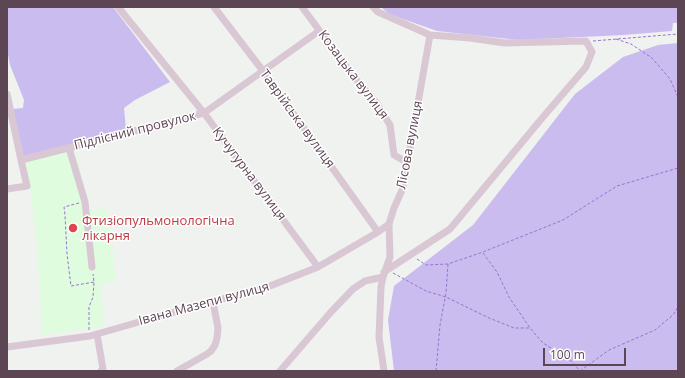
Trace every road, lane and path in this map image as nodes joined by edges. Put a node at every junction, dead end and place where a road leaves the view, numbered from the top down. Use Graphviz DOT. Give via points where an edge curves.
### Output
graph roads {
  1 [pos="118,7"];
  2 [pos="214,7"];
  3 [pos="302,7"];
  4 [pos="373,7"];
  5 [pos="319,31"];
  6 [pos="678,34"];
  7 [pos="430,35"];
  8 [pos="615,39"];
  9 [pos="586,42"];
  10 [pos="263,71"];
  11 [pos="7,94"];
  12 [pos="678,97"];
  13 [pos="204,113"];
  14 [pos="69,148"];
  15 [pos="21,160"];
  16 [pos="408,163"];
  17 [pos="678,168"];
  18 [pos="7,189"];
  19 [pos="85,202"];
  20 [pos="389,224"];
  21 [pos="378,232"];
  22 [pos="483,252"];
  23 [pos="411,255"];
  24 [pos="448,264"];
  25 [pos="92,266"];
  26 [pos="318,267"];
  27 [pos="385,273"];
  28 [pos="94,282"];
  29 [pos="446,297"];
  30 [pos="213,302"];
  31 [pos="678,307"];
  32 [pos="530,328"];
  33 [pos="93,335"];
  34 [pos="7,347"];
  35 [pos="101,371"];
  36 [pos="177,371"];
  37 [pos="280,371"];
  38 [pos="384,371"];
  39 [pos="436,371"];
  40 [pos="580,371"];
  1 -- 13 [label="street, Кучугурна вулиця"];
  2 -- 10 [label="street, Таврійська вулиця"];
  3 -- 5 [label="street, Козацька вулиця"];
  4 -- 7 [label="street" via="378,12"];
  5 -- 10 [label="street, Підлісний провулок"];
  5 -- 16 [label="street, Козацька вулиця" via="376,102 390,124 394,155"];
  6 -- 8 [label="path"];
  7 -- 9 [label="street" via="505,43"];
  7 -- 16 [label="street, Лісова вулиця"];
  8 -- 9 [label="path"];
  8 -- 12 [label="path" via="631,44 652,58 670,79"];
  9 -- 23 [label="street" via="592,52 586,67 450,229"];
  10 -- 13 [label="street, Підлісний провулок"];
  10 -- 21 [label="street, Таврійська вулиця"];
  11 -- 15 [label="street"];
  13 -- 14 [label="street, Підлісний провулок"];
  13 -- 26 [label="street, Кучугурна вулиця"];
  14 -- 15 [label="street, Підлісний провулок"];
  14 -- 19 [label="street"];
  15 -- 18 [label="street" via="28,186"];
  16 -- 20 [label="street, Лісова вулиця" via="403,188"];
  17 -- 22 [label="path" via="617,186 563,220"];
  19 -- 25 [label="street"];
  19 -- 28 [label="path" via="64,207 67,254 71,286"];
  20 -- 21 [label="street, Івана Мазепи вулиця"];
  20 -- 27 [label="street, Лісова вулиця" via="390,257"];
  21 -- 26 [label="street, Івана Мазепи вулиця"];
  22 -- 24 [label="path"];
  22 -- 32 [label="path"];
  23 -- 24 [label="path" via="426,265"];
  23 -- 27 [label="street"];
  24 -- 29 [label="path"];
  25 -- 28 [label="path"];
  26 -- 30 [label="street, Івана Мазепи вулиця" via="270,286"];
  27 -- 29 [label="path"];
  27 -- 37 [label="street" via="353,289"];
  27 -- 38 [label="street, Лісова вулиця" via="381,287 379,337"];
  28 -- 33 [label="path" via="89,307"];
  29 -- 32 [label="path" via="514,328"];
  29 -- 39 [label="path" via="440,325"];
  30 -- 33 [label="street, Івана Мазепи вулиця"];
  30 -- 36 [label="street" via="218,328 215,345 207,354"];
  31 -- 40 [label="path" via="673,315 655,330 609,350"];
  32 -- 40 [label="path" via="543,343 569,359"];
  33 -- 34 [label="street, Івана Мазепи вулиця"];
  33 -- 35 [label="street" via="103,369"];
}
